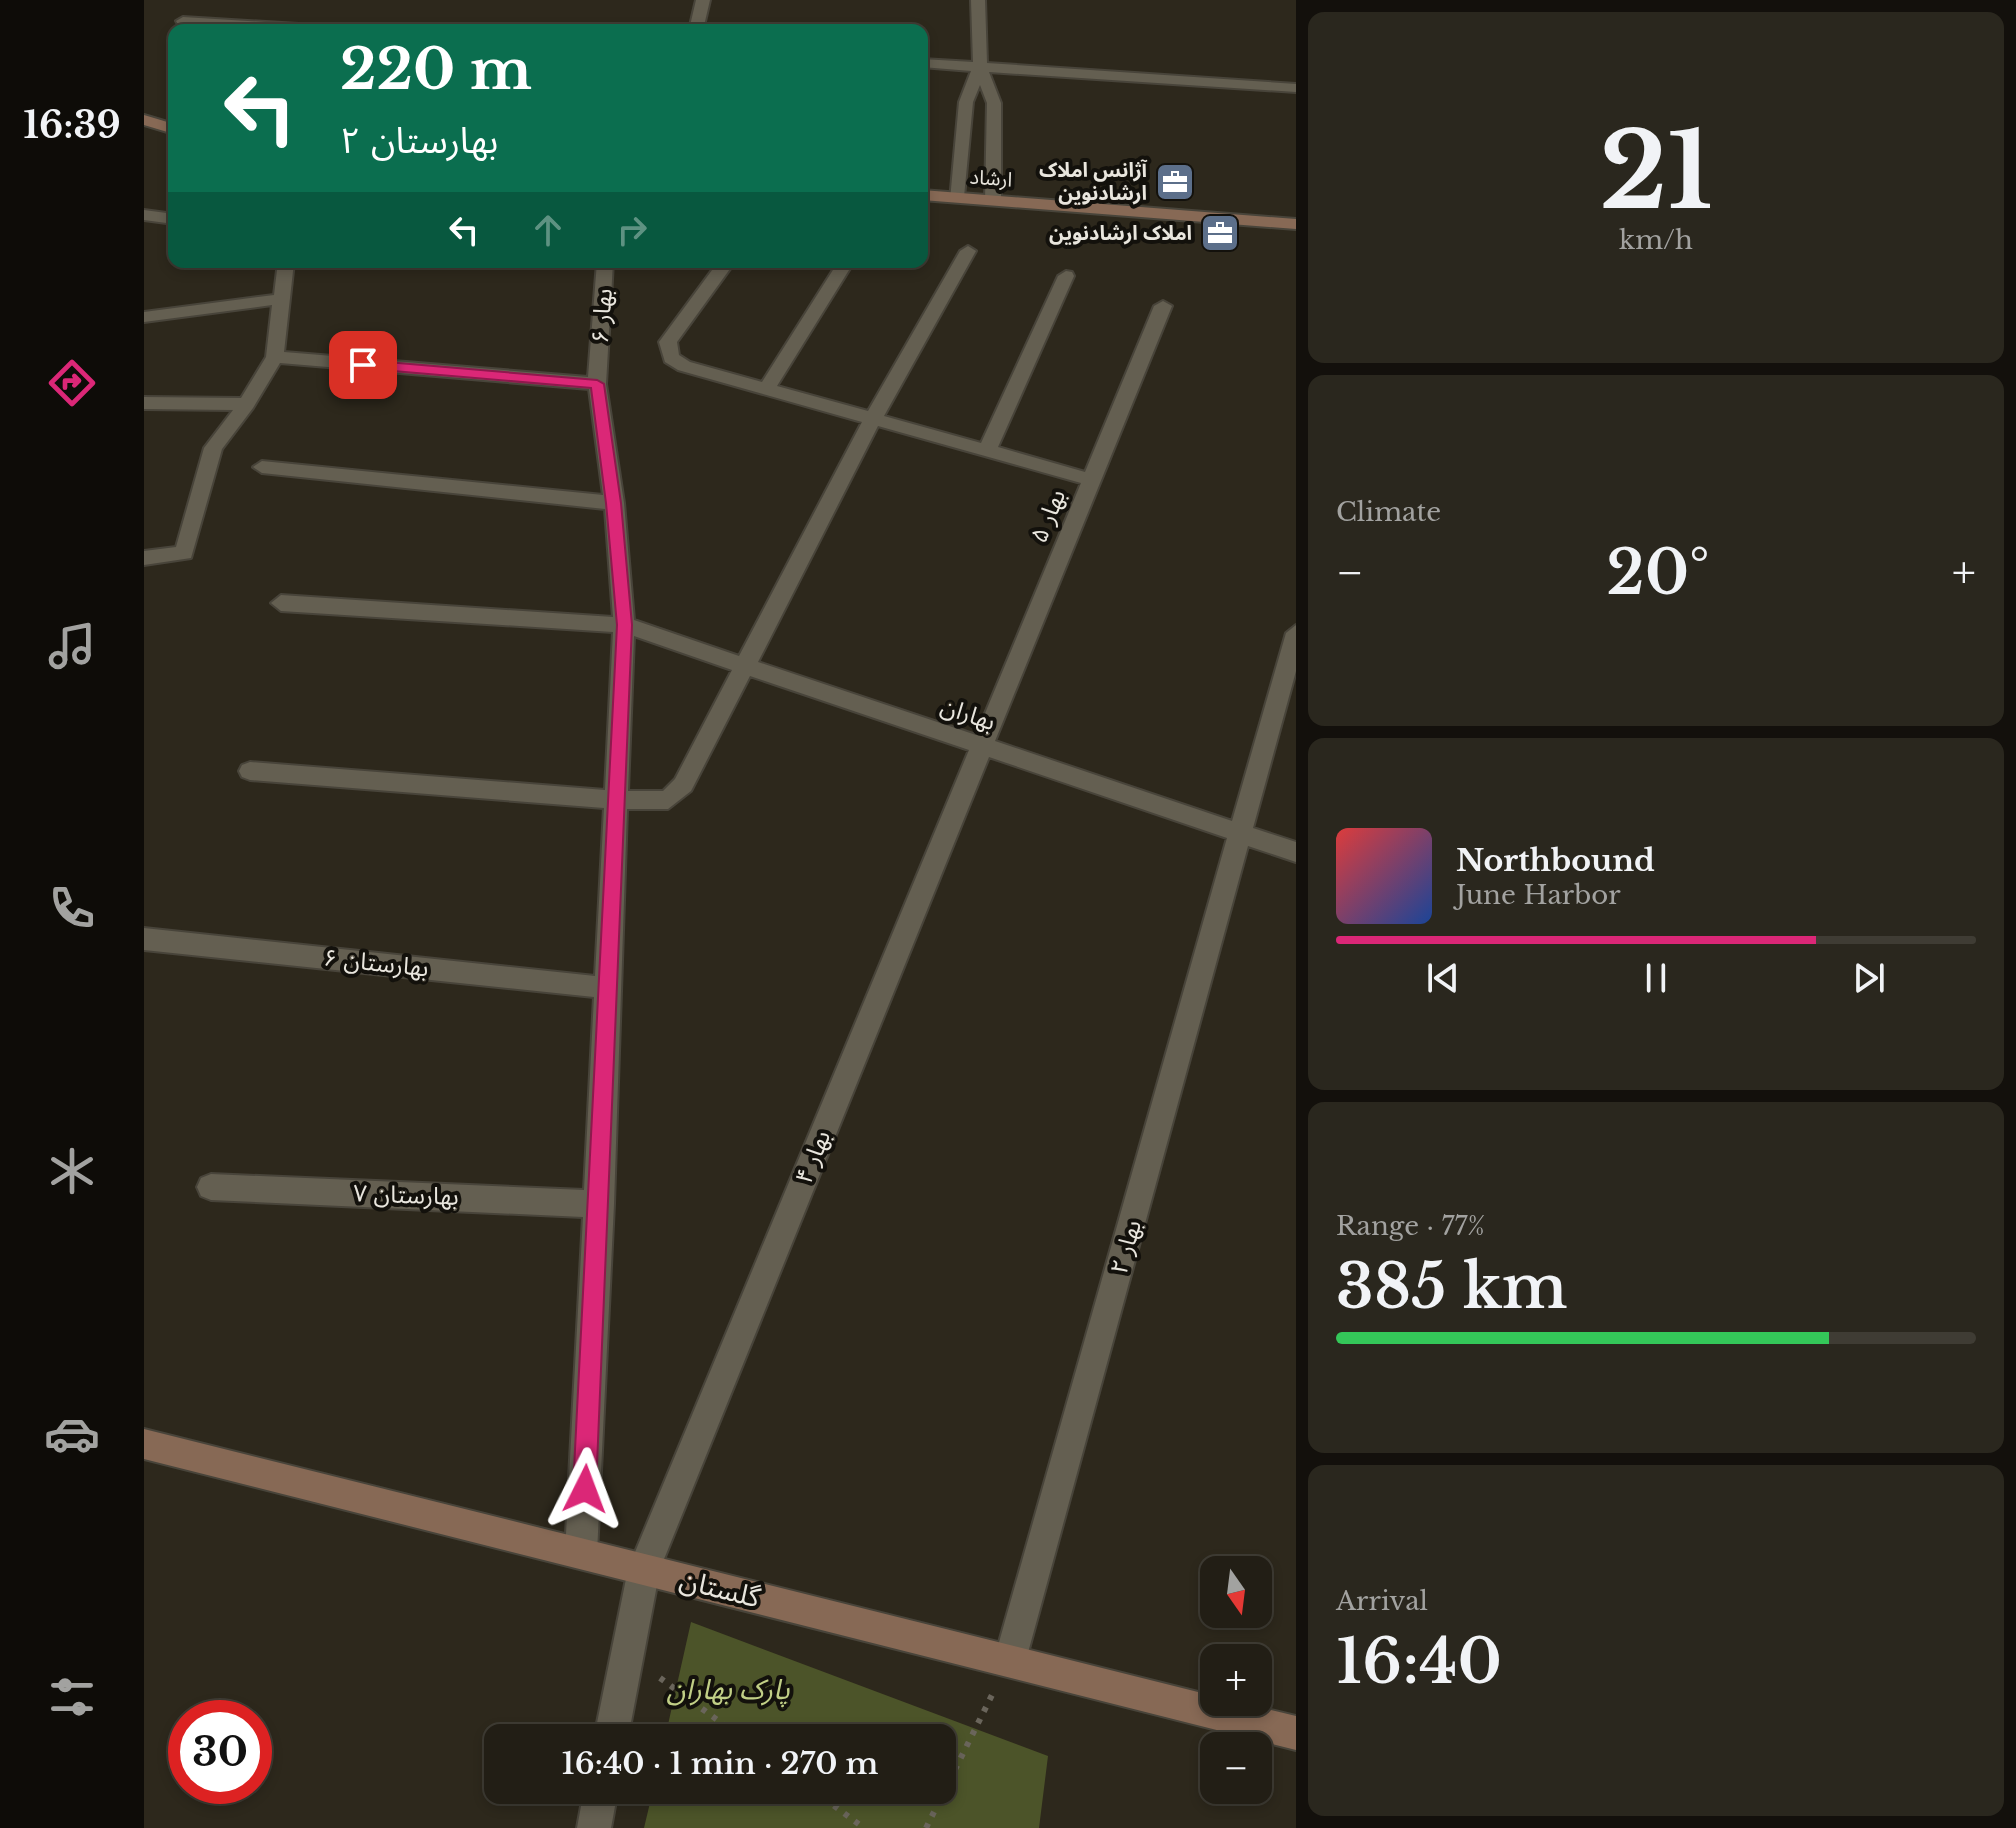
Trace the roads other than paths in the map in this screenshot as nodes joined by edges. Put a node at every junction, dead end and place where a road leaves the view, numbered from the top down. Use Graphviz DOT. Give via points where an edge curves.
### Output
graph roads {
  1 [pos="703,0"];
  2 [pos="978,0"];
  3 [pos="183,21"];
  4 [pos="232,24"];
  5 [pos="697,24"];
  6 [pos="928,63"];
  7 [pos="980,66"];
  8 [pos="1296,88"];
  9 [pos="144,120"];
  10 [pos="168,127"];
  11 [pos="928,195"];
  12 [pos="956,197"];
  13 [pos="993,200"];
  14 [pos="144,215"];
  15 [pos="168,218"];
  16 [pos="1296,224"];
  17 [pos="968,251"];
  18 [pos="285,268"];
  19 [pos="605,268"];
  20 [pos="723,268"];
  21 [pos="842,268"];
  22 [pos="1066,276"];
  23 [pos="281,299"];
  24 [pos="1163,306"];
  25 [pos="144,317"];
  26 [pos="275,357"];
  27 [pos="597,384"];
  28 [pos="767,388"];
  29 [pos="144,403"];
  30 [pos="247,404"];
  31 [pos="874,417"];
  32 [pos="988,449"];
  33 [pos="262,467"];
  34 [pos="1092,480"];
  35 [pos="614,503"];
  36 [pos="144,558"];
  37 [pos="281,603"];
  38 [pos="624,625"];
  39 [pos="1296,633"];
  40 [pos="744,665"];
  41 [pos="982,746"];
  42 [pos="250,771"];
  43 [pos="617,800"];
  44 [pos="1242,834"];
  45 [pos="1296,852"];
  46 [pos="144,939"];
  47 [pos="609,988"];
  48 [pos="211,1187"];
  49 [pos="600,1204"];
  50 [pos="144,1444"];
  51 [pos="581,1553"];
  52 [pos="644,1569"];
  53 [pos="1010,1660"];
  54 [pos="614,1724"];
  55 [pos="1296,1733"];
  56 [pos="598,1804"];
  57 [pos="594,1828"];
  1 -- 5 [label="street"];
  2 -- 7 [label="street"];
  3 -- 4 [label="street"];
  6 -- 7 [label="street"];
  7 -- 8 [label="street"];
  7 -- 12 [label="street" via="966,102"];
  7 -- 13 [label="street" via="994,103"];
  9 -- 10 [label="main road"];
  11 -- 12 [label="main road, ارشاد"];
  12 -- 13 [label="main road, ارشاد"];
  13 -- 16 [label="main road, ارشاد"];
  14 -- 15 [label="street"];
  17 -- 31 [label="street"];
  18 -- 23 [label="street"];
  19 -- 27 [label="street, بهار ۶"];
  20 -- 28 [label="street" via="668,342 667,351 684,366"];
  21 -- 28 [label="street"];
  22 -- 32 [label="street"];
  23 -- 25 [label="street"];
  23 -- 26 [label="street"];
  24 -- 34 [label="street, بهار ۵"];
  26 -- 27 [label="street"];
  26 -- 30 [label="street"];
  27 -- 35 [label="street, بهار ۶"];
  28 -- 31 [label="street"];
  29 -- 30 [label="street"];
  30 -- 36 [label="street" via="213,448 184,553"];
  31 -- 32 [label="street"];
  31 -- 40 [label="street"];
  32 -- 34 [label="street"];
  33 -- 35 [label="street"];
  34 -- 41 [label="street, بهار ۵"];
  35 -- 38 [label="street, بهار ۶"];
  37 -- 38 [label="street, بهاران"];
  38 -- 40 [label="street, بهاران"];
  38 -- 43 [label="street, بهار ۶"];
  39 -- 44 [label="street, بهار ۲"];
  40 -- 41 [label="street, بهاران"];
  40 -- 43 [label="street" via="683,785 668,800"];
  41 -- 44 [label="street, بهاران"];
  41 -- 52 [label="street, بهار ۴"];
  42 -- 43 [label="street"];
  43 -- 47 [label="street, بهار ۶"];
  44 -- 45 [label="street, بهاران"];
  44 -- 53 [label="street, بهار ۲"];
  46 -- 47 [label="street, بهارستان ۶"];
  47 -- 49 [label="street, بهار ۶"];
  48 -- 49 [label="street, بهارستان ۷"];
  49 -- 51 [label="street, بهار ۶"];
  50 -- 51 [label="main road, گلستان"];
  51 -- 52 [label="main road, گلستان"];
  52 -- 53 [label="main road, گلستان"];
  52 -- 54 [label="street, بهار ۴"];
  53 -- 55 [label="main road, گلستان"];
  56 -- 57 [label="street"];
}
